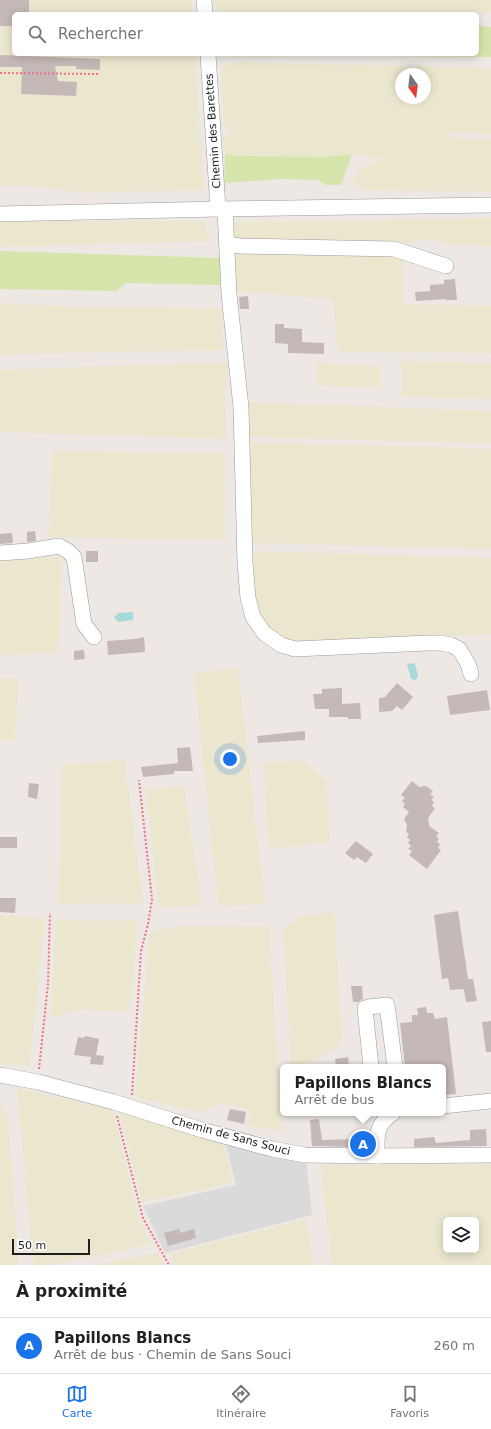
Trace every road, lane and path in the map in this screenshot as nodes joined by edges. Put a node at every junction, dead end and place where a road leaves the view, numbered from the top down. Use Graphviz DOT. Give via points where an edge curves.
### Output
graph roads {
  1 [pos="204,0"];
  2 [pos="205,12"];
  3 [pos="208,56"];
  4 [pos="0,73"];
  5 [pos="98,74"];
  6 [pos="491,205"];
  7 [pos="221,209"];
  8 [pos="0,214"];
  9 [pos="227,244"];
  10 [pos="446,266"];
  11 [pos="0,553"];
  12 [pos="94,637"];
  13 [pos="471,674"];
  14 [pos="139,780"];
  15 [pos="50,913"];
  16 [pos="371,1064"];
  17 [pos="396,1064"];
  18 [pos="0,1075"];
  19 [pos="38,1082"];
  20 [pos="491,1101"];
  21 [pos="114,1102"];
  22 [pos="446,1106"];
  23 [pos="131,1108"];
  24 [pos="384,1116"];
  25 [pos="491,1155"];
  26 [pos="377,1156"];
  27 [pos="169,1265"];
  1 -- 2 [label="street"];
  3 -- 7 [label="street, Chemin des Barettes"];
  4 -- 5 [label="path"];
  6 -- 7 [label="street"];
  7 -- 8 [label="street"];
  7 -- 9 [label="street, Chemin des Barettes"];
  9 -- 10 [label="street" via="394,249"];
  9 -- 13 [label="street, Chemin des Barettes" via="229,294 241,407 247,590 253,617 264,633 281,645 295,649 427,643 451,645 459,649"];
  11 -- 12 [label="street" via="59,546 68,551 74,557 84,624"];
  14 -- 23 [label="path" via="152,898 141,951"];
  15 -- 19 [label="path" via="48,984"];
  16 -- 17 [label="street" via="365,1008 388,1005"];
  18 -- 19 [label="street, Chemin de Sans Souci"];
  19 -- 21 [label="street, Chemin de Sans Souci"];
  20 -- 22 [label="street"];
  21 -- 23 [label="street, Chemin de Sans Souci"];
  21 -- 27 [label="path" via="143,1218"];
  23 -- 26 [label="street, Chemin de Sans Souci" via="272,1149 305,1155"];
  24 -- 26 [label="street" via="377,1130"];
  25 -- 26 [label="street, Chemin de Sans Souci"];
}
